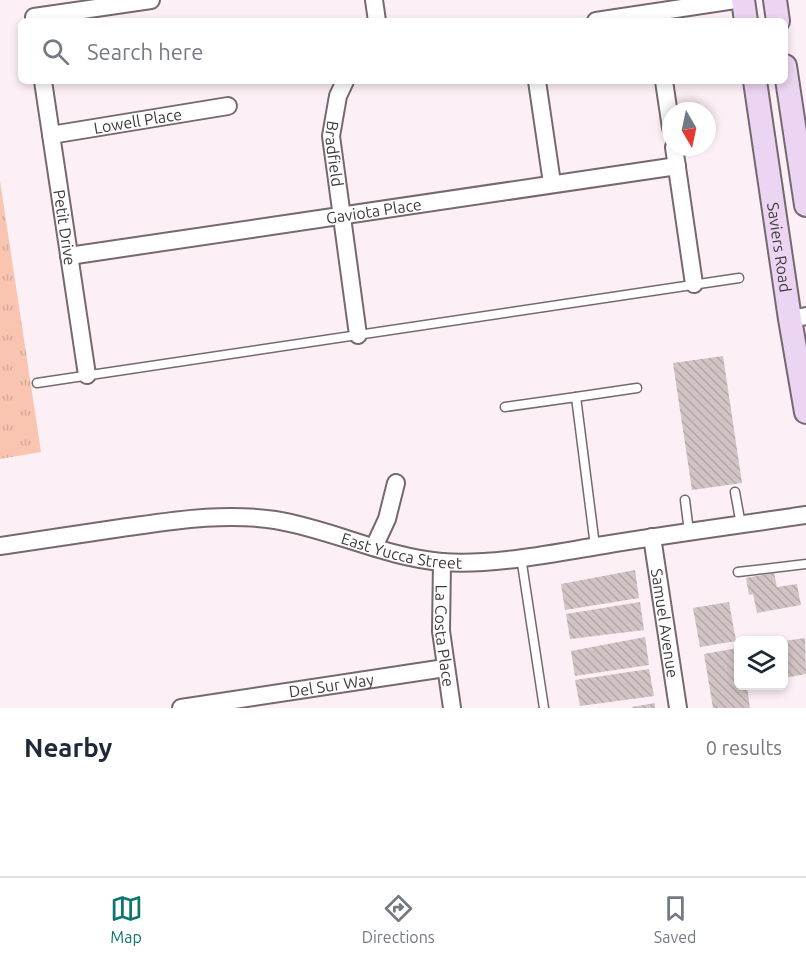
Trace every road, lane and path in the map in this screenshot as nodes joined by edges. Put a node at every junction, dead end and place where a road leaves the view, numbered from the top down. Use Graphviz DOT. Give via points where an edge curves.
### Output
graph roads {
  1 [pos="32,0"];
  2 [pos="151,0"];
  3 [pos="374,0"];
  4 [pos="735,0"];
  5 [pos="743,0"];
  6 [pos="775,0"];
  7 [pos="654,16"];
  8 [pos="34,18"];
  9 [pos="40,18"];
  10 [pos="377,18"];
  11 [pos="631,18"];
  12 [pos="746,18"];
  13 [pos="778,18"];
  14 [pos="43,84"];
  15 [pos="344,84"];
  16 [pos="537,84"];
  17 [pos="664,84"];
  18 [pos="756,84"];
  19 [pos="788,84"];
  20 [pos="667,102"];
  21 [pos="228,106"];
  22 [pos="51,135"];
  23 [pos="675,156"];
  24 [pos="677,166"];
  25 [pos="552,183"];
  26 [pos="806,205"];
  27 [pos="340,216"];
  28 [pos="69,256"];
  29 [pos="739,278"];
  30 [pos="694,284"];
  31 [pos="798,317"];
  32 [pos="358,335"];
  33 [pos="87,375"];
  34 [pos="37,382"];
  35 [pos="637,388"];
  36 [pos="576,397"];
  37 [pos="505,407"];
  38 [pos="806,412"];
  39 [pos="396,483"];
  40 [pos="735,492"];
  41 [pos="685,500"];
  42 [pos="806,515"];
  43 [pos="741,525"];
  44 [pos="689,532"];
  45 [pos="652,537"];
  46 [pos="0,546"];
  47 [pos="595,546"];
  48 [pos="374,547"];
  49 [pos="521,557"];
  50 [pos="442,562"];
  51 [pos="806,564"];
  52 [pos="738,572"];
  53 [pos="445,668"];
  54 [pos="181,708"];
  55 [pos="452,708"];
  56 [pos="544,708"];
  57 [pos="678,708"];
  1 -- 8 [label="street"];
  2 -- 9 [label="street"];
  3 -- 10 [label="street"];
  4 -- 7 [label="street"];
  5 -- 12 [label="main road"];
  6 -- 13 [label="main road"];
  7 -- 11 [label="street"];
  14 -- 22 [label="street, Petit Drive"];
  15 -- 27 [label="street, Bradfield" via="330,136"];
  16 -- 25 [label="street"];
  17 -- 20 [label="street"];
  18 -- 31 [label="main road, Saviers Road"];
  19 -- 26 [label="main road, Saviers Road"];
  21 -- 22 [label="street, Lowell Place"];
  22 -- 28 [label="street, Petit Drive"];
  23 -- 24 [label="street"];
  24 -- 25 [label="street, Gaviota Place"];
  24 -- 30 [label="street"];
  25 -- 27 [label="street, Gaviota Place"];
  27 -- 28 [label="street, Gaviota Place"];
  27 -- 32 [label="street, Bradfield"];
  28 -- 33 [label="street, Petit Drive"];
  29 -- 30 [label="lane"];
  30 -- 32 [label="lane"];
  31 -- 38 [label="main road, Saviers Road"];
  32 -- 33 [label="lane"];
  33 -- 34 [label="lane"];
  35 -- 36 [label="lane"];
  36 -- 37 [label="lane"];
  36 -- 47 [label="lane"];
  39 -- 48 [label="street" via="387,519"];
  40 -- 43 [label="lane"];
  41 -- 44 [label="lane"];
  42 -- 43 [label="street, East Yucca Street"];
  43 -- 44 [label="street, East Yucca Street"];
  44 -- 45 [label="street, East Yucca Street"];
  45 -- 47 [label="street, East Yucca Street"];
  45 -- 57 [label="street, Samuel Avenue"];
  46 -- 48 [label="street, East Yucca Street" via="233,516 306,526"];
  47 -- 49 [label="street, East Yucca Street"];
  48 -- 50 [label="street, East Yucca Street"];
  49 -- 50 [label="street, East Yucca Street"];
  49 -- 56 [label="lane"];
  50 -- 53 [label="street, La Costa Place"];
  51 -- 52 [label="lane"];
  53 -- 54 [label="street, Del Sur Way"];
  53 -- 55 [label="street, La Costa Place"];
}
